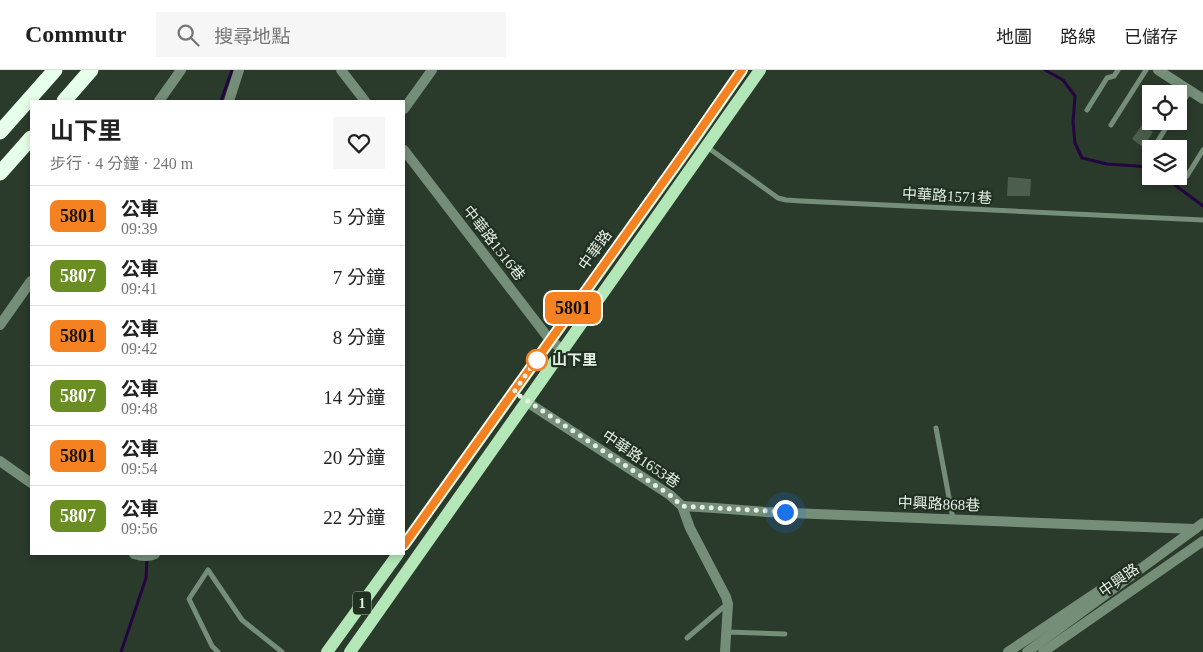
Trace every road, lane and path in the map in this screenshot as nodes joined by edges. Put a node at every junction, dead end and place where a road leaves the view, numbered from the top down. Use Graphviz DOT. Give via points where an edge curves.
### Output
graph roads {
  1 [pos="55,70"];
  2 [pos="91,70"];
  3 [pos="181,70"];
  4 [pos="239,70"];
  5 [pos="341,70"];
  6 [pos="432,70"];
  7 [pos="742,70"];
  8 [pos="760,70"];
  9 [pos="1118,70"];
  10 [pos="1146,70"];
  11 [pos="1158,70"];
  12 [pos="1190,90"];
  13 [pos="1187,95"];
  14 [pos="1203,99"];
  15 [pos="65,100"];
  16 [pos="160,100"];
  17 [pos="229,100"];
  18 [pos="364,100"];
  19 [pos="405,109"];
  20 [pos="1087,110"];
  21 [pos="1111,125"];
  22 [pos="0,132"];
  23 [pos="30,139"];
  24 [pos="706,147"];
  25 [pos="1203,150"];
  26 [pos="405,151"];
  27 [pos="0,173"];
  28 [pos="1187,176"];
  29 [pos="1203,220"];
  30 [pos="30,282"];
  31 [pos="0,325"];
  32 [pos="550,340"];
  33 [pos="563,350"];
  34 [pos="514,392"];
  35 [pos="527,402"];
  36 [pos="936,428"];
  37 [pos="0,461"];
  38 [pos="30,482"];
  39 [pos="682,506"];
  40 [pos="953,519"];
  41 [pos="1200,527"];
  42 [pos="1203,541"];
  43 [pos="405,544"];
  44 [pos="397,555"];
  45 [pos="1156,558"];
  46 [pos="728,604"];
  47 [pos="726,632"];
  48 [pos="785,634"];
  49 [pos="687,638"];
  50 [pos="1047,650"];
  51 [pos="218,652"];
  52 [pos="282,652"];
  53 [pos="327,652"];
  54 [pos="350,652"];
  55 [pos="725,652"];
  56 [pos="1008,652"];
  57 [pos="1028,652"];
  1 -- 22 [label="highway"];
  2 -- 15 [label="highway"];
  3 -- 16 [label="street"];
  4 -- 17 [label="street"];
  5 -- 18 [label="street"];
  6 -- 19 [label="street"];
  7 -- 32 [label="main road, 中華路"];
  8 -- 24 [label="main road, 中華路 / 1"];
  9 -- 20 [label="lane" via="1107,78"];
  10 -- 21 [label="lane"];
  11 -- 12 [label="street"];
  12 -- 13 [label="lane"];
  12 -- 14 [label="street"];
  23 -- 27 [label="highway"];
  24 -- 29 [label="lane, 中華路1571巷" via="778,198 786,200"];
  24 -- 33 [label="main road, 中華路 / 1"];
  25 -- 28 [label="lane"];
  26 -- 32 [label="street, 中華路1516巷"];
  30 -- 31 [label="street"];
  32 -- 33 [label="street, 中華路1516巷"];
  32 -- 34 [label="main road, 中華路"];
  33 -- 35 [label="main road, 中華路 / 1"];
  34 -- 35 [label="main road"];
  34 -- 43 [label="main road, 中華路"];
  35 -- 39 [label="street, 中華路1653巷"];
  35 -- 54 [label="main road, 中華路 / 1"];
  36 -- 40 [label="lane"];
  37 -- 38 [label="street"];
  39 -- 40 [label="street, 中興路868巷"];
  39 -- 46 [label="street, 中華路1653巷"];
  40 -- 41 [label="street, 中興路868巷"];
  41 -- 45 [label="street, 中興路"];
  42 -- 50 [label="street, 中興路"];
  44 -- 53 [label="main road, 1"];
  45 -- 56 [label="street, 中興路" via="1145,561"];
  45 -- 57 [label="street, 中興路"];
  46 -- 47 [label="street, 中華路1653巷"];
  46 -- 49 [label="lane"];
  47 -- 48 [label="lane"];
  47 -- 55 [label="street, 中華路1653巷"];
  51 -- 52 [label="lane" via="189,599 208,570 242,620"];
}
